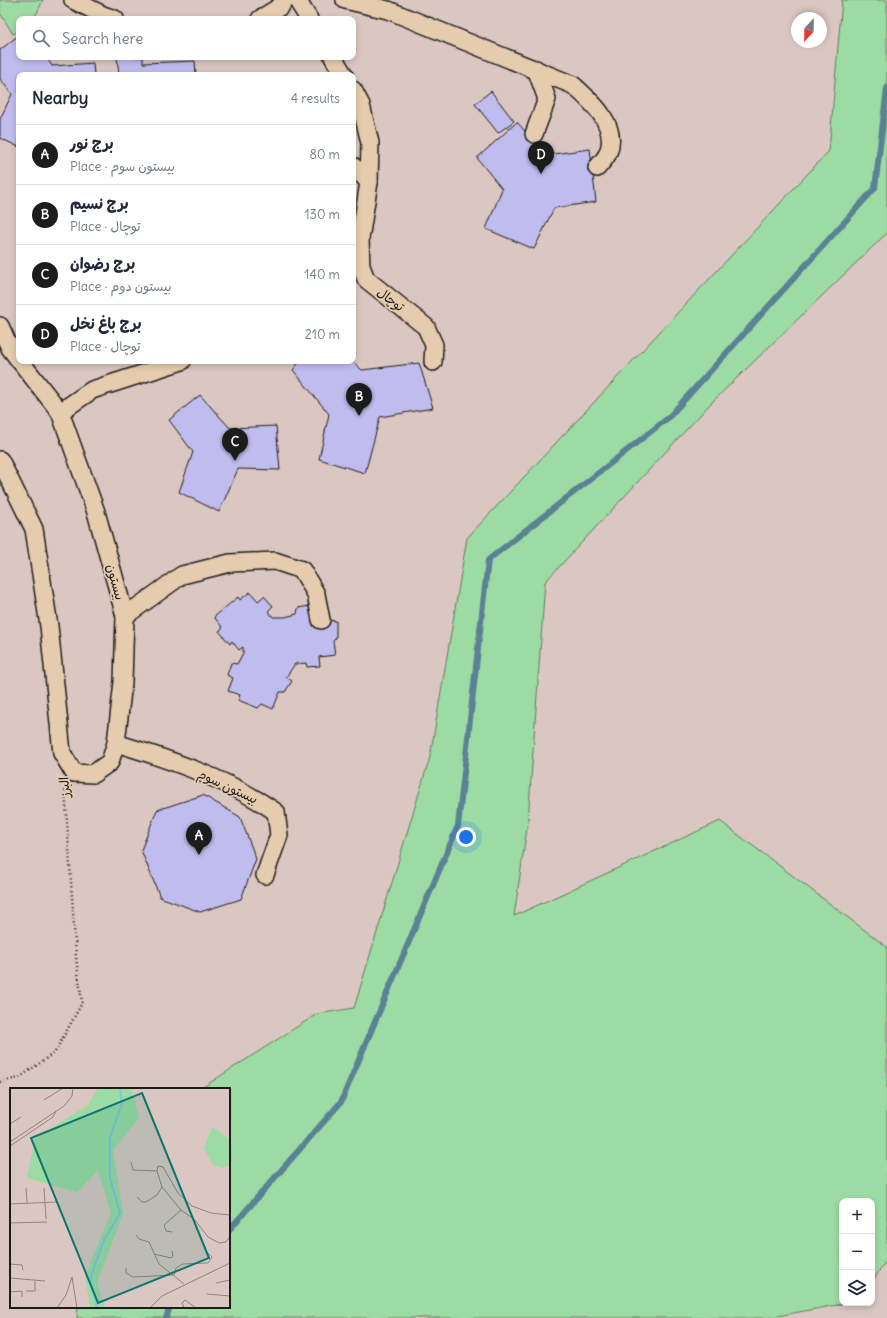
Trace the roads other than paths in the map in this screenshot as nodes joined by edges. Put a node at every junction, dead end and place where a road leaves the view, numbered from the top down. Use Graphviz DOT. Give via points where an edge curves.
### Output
graph roads {
  1 [pos="73,0"];
  2 [pos="283,0"];
  3 [pos="297,0"];
  4 [pos="345,0"];
  5 [pos="106,16"];
  6 [pos="265,16"];
  7 [pos="307,16"];
  8 [pos="335,60"];
  9 [pos="536,69"];
  10 [pos="342,72"];
  11 [pos="356,96"];
  12 [pos="534,134"];
  13 [pos="597,168"];
  14 [pos="356,169"];
  15 [pos="369,182"];
  16 [pos="0,326"];
  17 [pos="16,355"];
  18 [pos="433,362"];
  19 [pos="23,364"];
  20 [pos="173,364"];
  21 [pos="60,412"];
  22 [pos="0,460"];
  23 [pos="125,616"];
  24 [pos="321,620"];
  25 [pos="116,743"];
  26 [pos="265,875"];
  1 -- 5 [label="street"];
  2 -- 6 [label="street" via="281,6"];
  3 -- 7 [label="street"];
  4 -- 9 [label="street" via="388,10"];
  8 -- 10 [label="street"];
  9 -- 12 [label="street" via="546,99"];
  9 -- 13 [label="street" via="573,85 596,107 610,132 608,153"];
  11 -- 15 [label="street, توچال" via="361,105 370,143"];
  14 -- 15 [label="street"];
  15 -- 18 [label="street, توچال" via="360,239 361,266 366,279 426,327 434,345"];
  16 -- 17 [label="street, بیستون"];
  19 -- 21 [label="street, بیستون"];
  20 -- 21 [label="street" via="92,390"];
  21 -- 23 [label="street, بیستون" via="96,512"];
  22 -- 25 [label="street, بیستون" via="34,529 49,626 62,753 74,773 94,774 110,762"];
  23 -- 24 [label="street" via="182,575 230,563 275,561 302,570 316,594"];
  23 -- 25 [label="street, بیستون" via="123,682"];
  25 -- 26 [label="street, بیستون سوم" via="156,755 231,785 276,812 279,835"];
}
